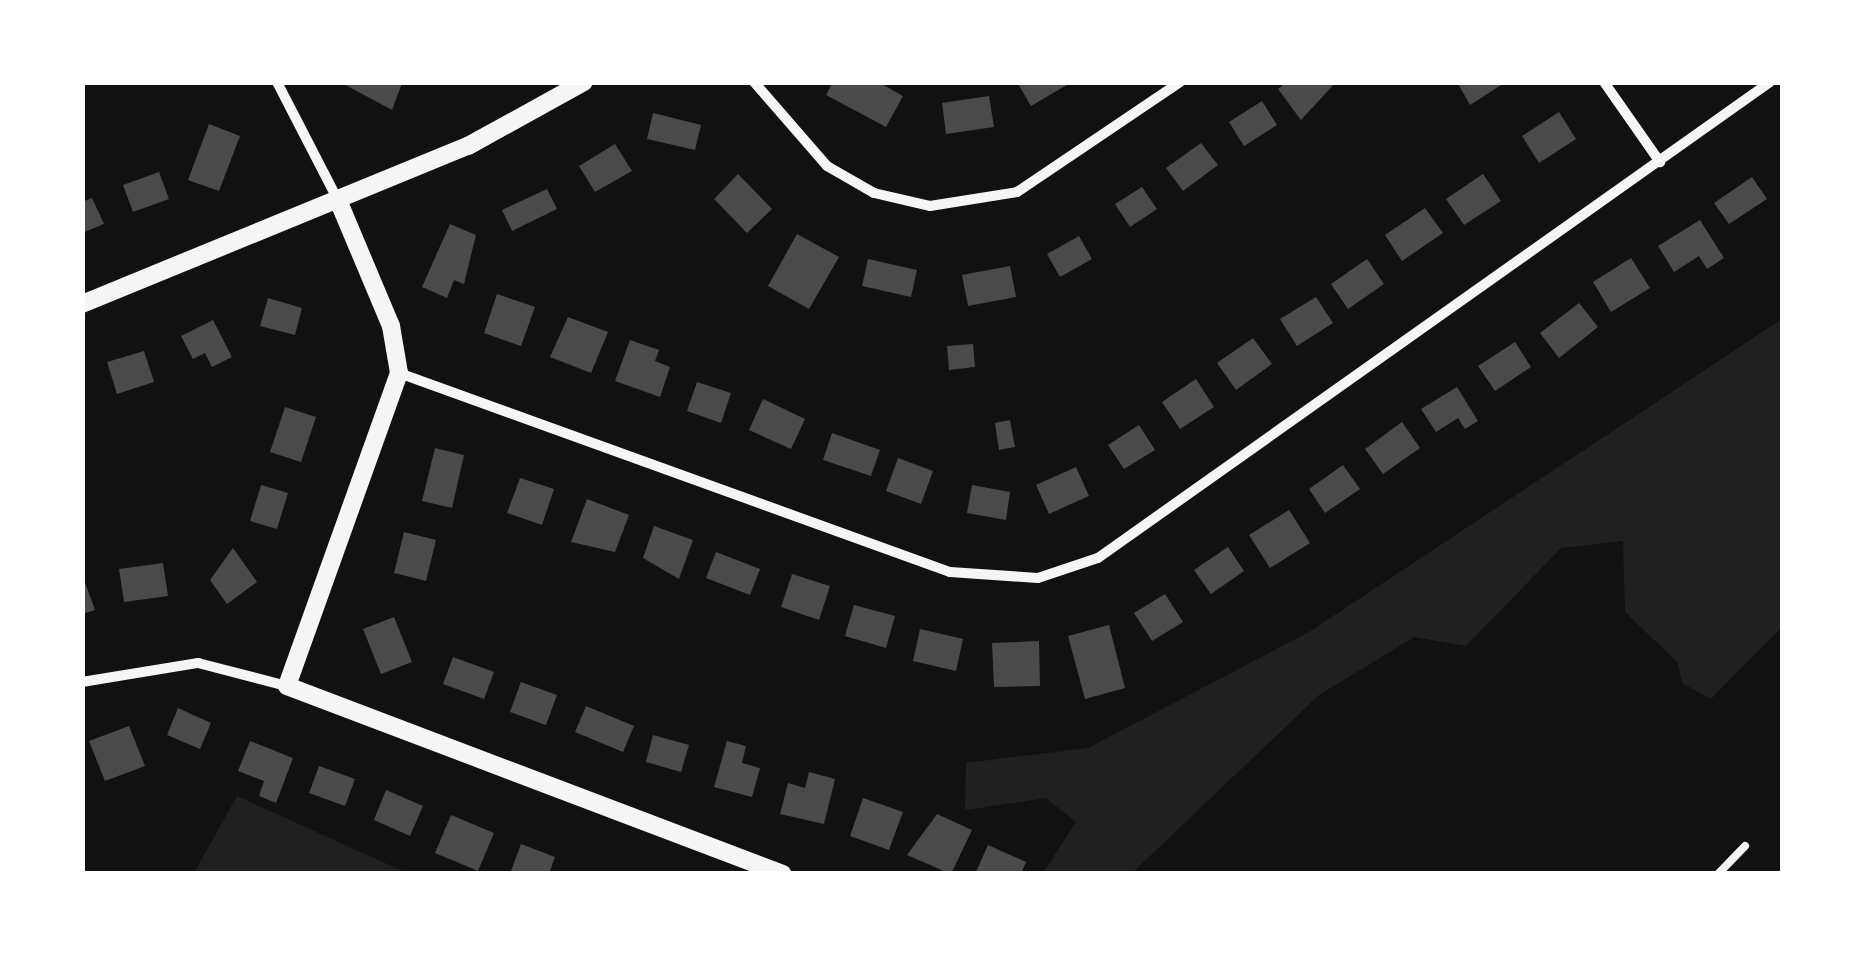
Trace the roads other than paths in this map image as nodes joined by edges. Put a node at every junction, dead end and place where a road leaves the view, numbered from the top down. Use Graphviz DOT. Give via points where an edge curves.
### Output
graph roads {
  1 [pos="277,82"];
  2 [pos="584,82"];
  3 [pos="754,82"];
  4 [pos="1180,82"];
  5 [pos="1604,82"];
  6 [pos="1770,82"];
  7 [pos="1660,162"];
  8 [pos="338,200"];
  9 [pos="82,304"];
  10 [pos="399,373"];
  11 [pos="82,682"];
  12 [pos="287,686"];
  13 [pos="1745,846"];
  14 [pos="783,874"];
  15 [pos="1718,874"];
  1 -- 8 [label="street"];
  2 -- 8 [label="street" via="511,127"];
  3 -- 4 [label="street" via="798,138 851,182 930,206 1017,192"];
  5 -- 7 [label="street"];
  6 -- 7 [label="street"];
  7 -- 10 [label="street" via="1098,558 1038,578 950,572"];
  8 -- 9 [label="street"];
  8 -- 10 [label="street" via="391,326"];
  10 -- 12 [label="street"];
  11 -- 12 [label="street" via="198,662"];
  12 -- 14 [label="street"];
  13 -- 15 [label="lane"];
}
